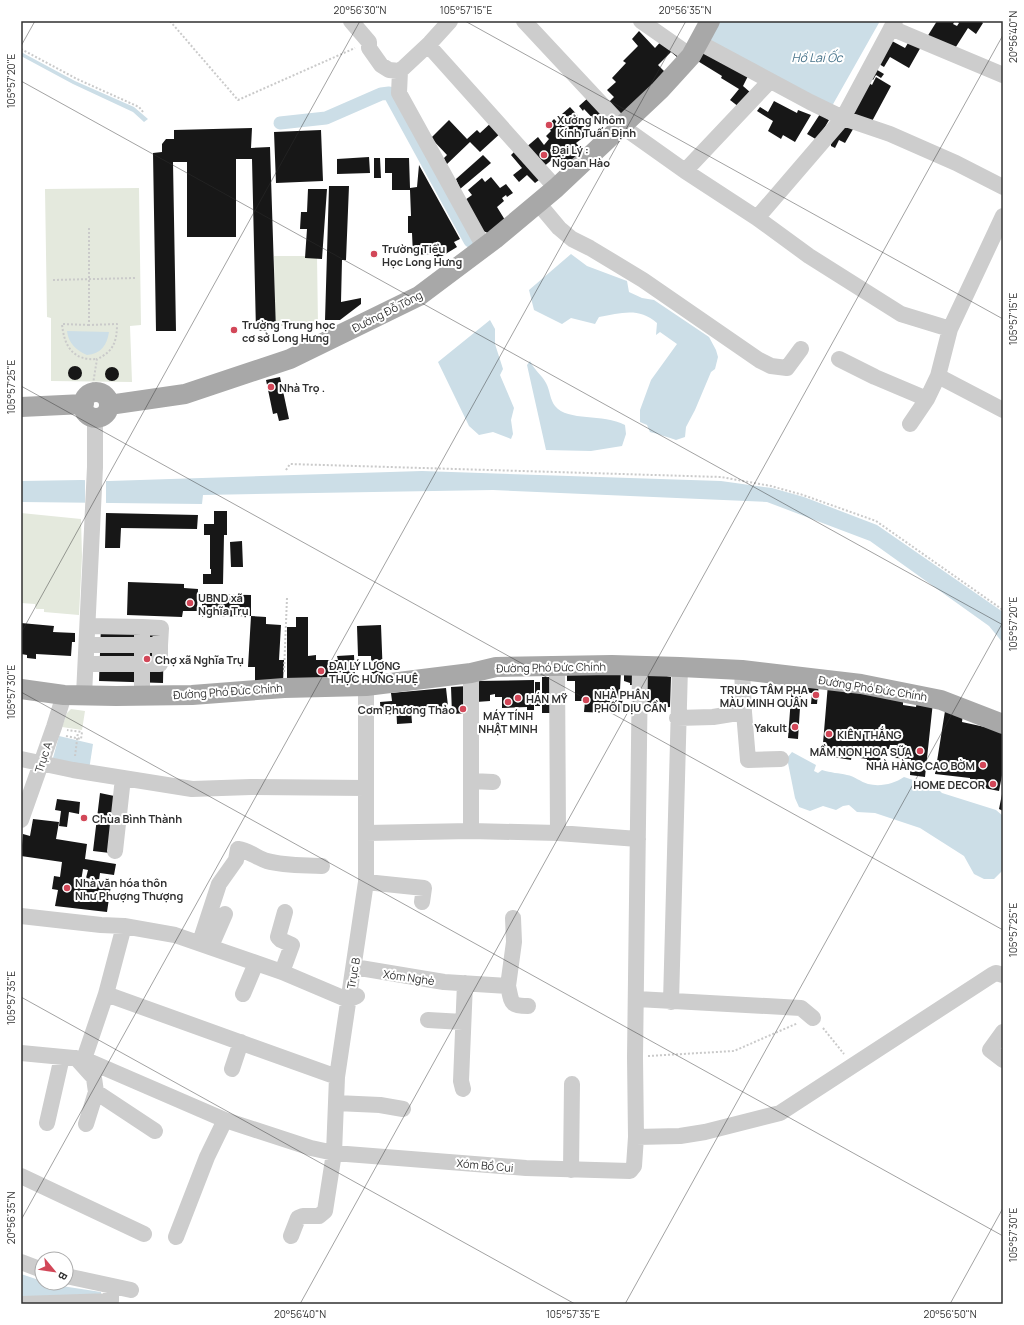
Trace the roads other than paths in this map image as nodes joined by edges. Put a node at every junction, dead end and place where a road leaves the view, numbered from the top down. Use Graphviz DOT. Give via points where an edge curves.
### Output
graph roads {
  1 [pos="351,21"];
  2 [pos="450,21"];
  3 [pos="524,21"];
  4 [pos="641,21"];
  5 [pos="710,21"];
  6 [pos="893,24"];
  7 [pos="428,45"];
  8 [pos="696,49"];
  9 [pos="400,71"];
  10 [pos="1003,75"];
  11 [pos="770,82"];
  12 [pos="843,118"];
  13 [pos="623,127"];
  14 [pos="685,171"];
  15 [pos="556,188"];
  16 [pos="1003,188"];
  17 [pos="538,203"];
  18 [pos="1003,216"];
  19 [pos="757,218"];
  20 [pos="484,247"];
  21 [pos="950,328"];
  22 [pos="801,349"];
  23 [pos="839,360"];
  24 [pos="938,376"];
  25 [pos="927,399"];
  26 [pos="95,405"];
  27 [pos="21,408"];
  28 [pos="1003,410"];
  29 [pos="910,424"];
  30 [pos="88,626"];
  31 [pos="142,627"];
  32 [pos="87,645"];
  33 [pos="142,645"];
  34 [pos="160,645"];
  35 [pos="86,664"];
  36 [pos="142,664"];
  37 [pos="557,666"];
  38 [pos="640,666"];
  39 [pos="680,667"];
  40 [pos="742,670"];
  41 [pos="471,672"];
  42 [pos="366,686"];
  43 [pos="21,689"];
  44 [pos="64,694"];
  45 [pos="84,695"];
  46 [pos="142,696"];
  47 [pos="744,712"];
  48 [pos="677,718"];
  49 [pos="1003,724"];
  50 [pos="21,759"];
  51 [pos="781,759"];
  52 [pos="42,762"];
  53 [pos="123,778"];
  54 [pos="471,781"];
  55 [pos="493,782"];
  56 [pos="366,788"];
  57 [pos="21,820"];
  58 [pos="471,831"];
  59 [pos="366,833"];
  60 [pos="558,833"];
  61 [pos="638,839"];
  62 [pos="115,851"];
  63 [pos="322,866"];
  64 [pos="366,882"];
  65 [pos="422,902"];
  66 [pos="285,912"];
  67 [pos="225,914"];
  68 [pos="21,916"];
  69 [pos="513,918"];
  70 [pos="124,926"];
  71 [pos="206,944"];
  72 [pos="256,963"];
  73 [pos="360,969"];
  74 [pos="282,972"];
  75 [pos="1003,975"];
  76 [pos="465,984"];
  77 [pos="508,986"];
  78 [pos="106,994"];
  79 [pos="243,994"];
  80 [pos="637,999"];
  81 [pos="348,1000"];
  82 [pos="671,1002"];
  83 [pos="528,1006"];
  84 [pos="813,1018"];
  85 [pos="428,1020"];
  86 [pos="463,1022"];
  87 [pos="1003,1032"];
  88 [pos="241,1042"];
  89 [pos="21,1053"];
  90 [pos="74,1058"];
  91 [pos="1003,1060"];
  92 [pos="232,1069"];
  93 [pos="337,1077"];
  94 [pos="572,1084"];
  95 [pos="463,1089"];
  96 [pos="96,1092"];
  97 [pos="336,1103"];
  98 [pos="403,1109"];
  99 [pos="225,1120"];
  100 [pos="47,1123"];
  101 [pos="86,1124"];
  102 [pos="155,1131"];
  103 [pos="636,1136"];
  104 [pos="334,1153"];
  105 [pos="571,1170"];
  106 [pos="21,1176"];
  107 [pos="144,1234"];
  108 [pos="291,1236"];
  109 [pos="176,1237"];
  110 [pos="21,1262"];
  111 [pos="34,1267"];
  112 [pos="74,1278"];
  113 [pos="111,1286"];
  114 [pos="131,1290"];
  115 [pos="21,1304"];
  1 -- 9 [label="street" via="369,42 369,48 381,65 389,70"];
  2 -- 7 [label="street"];
  3 -- 13 [label="street"];
  4 -- 8 [label="street"];
  5 -- 8 [label="main road, Đường Đỗ Tông"];
  6 -- 10 [label="street"];
  6 -- 12 [label="street"];
  7 -- 9 [label="street"];
  7 -- 15 [label="street"];
  8 -- 11 [label="street"];
  8 -- 13 [label="main road, Đường Đỗ Tông"];
  9 -- 20 [label="street" via="399,93"];
  11 -- 12 [label="street"];
  11 -- 14 [label="street"];
  12 -- 16 [label="street" via="890,134 950,160"];
  12 -- 19 [label="street"];
  13 -- 14 [label="street"];
  13 -- 15 [label="main road, Đường Đỗ Tông"];
  14 -- 19 [label="street"];
  15 -- 17 [label="main road, Đường Đỗ Tông"];
  17 -- 20 [label="main road, Đường Đỗ Tông"];
  17 -- 22 [label="street" via="572,239 644,280 759,360 771,366 787,368"];
  18 -- 21 [label="street"];
  19 -- 21 [label="street" via="809,256 901,314"];
  20 -- 26 [label="main road, Đường Đỗ Tông" via="419,296 290,359 184,394"];
  21 -- 24 [label="street"];
  23 -- 25 [label="street"];
  24 -- 25 [label="street"];
  24 -- 28 [label="street"];
  25 -- 29 [label="street"];
  26 -- 27 [label="main road, Đường Đỗ Tông"];
  26 -- 30 [label="street"];
  30 -- 31 [label="street"];
  30 -- 32 [label="street"];
  31 -- 33 [label="street"];
  31 -- 34 [label="street" via="161,628"];
  32 -- 33 [label="street"];
  32 -- 35 [label="street"];
  33 -- 34 [label="street"];
  33 -- 36 [label="street"];
  34 -- 36 [label="street" via="160,664"];
  35 -- 36 [label="street"];
  35 -- 45 [label="street"];
  36 -- 46 [label="street"];
  37 -- 38 [label="main road, Đường Phó Đức Chính"];
  37 -- 41 [label="main road, Đường Phó Đức Chính" via="496,667"];
  37 -- 60 [label="street"];
  38 -- 39 [label="main road, Đường Phó Đức Chính"];
  38 -- 61 [label="street"];
  39 -- 40 [label="main road, Đường Phó Đức Chính"];
  39 -- 48 [label="street"];
  40 -- 47 [label="street"];
  40 -- 49 [label="main road, Đường Phó Đức Chính" via="861,684 941,700"];
  41 -- 42 [label="main road, Đường Phó Đức Chính"];
  41 -- 54 [label="street"];
  42 -- 46 [label="main road, Đường Phó Đức Chính"];
  42 -- 56 [label="street, Trục B"];
  43 -- 44 [label="main road, Đường Phó Đức Chính"];
  44 -- 45 [label="main road, Đường Phó Đức Chính"];
  44 -- 52 [label="street, Trục A"];
  45 -- 46 [label="main road, Đường Phó Đức Chính"];
  47 -- 48 [label="street" via="713,717"];
  47 -- 51 [label="street" via="748,760"];
  48 -- 82 [label="street"];
  50 -- 52 [label="street"];
  52 -- 53 [label="street"];
  52 -- 57 [label="street, Trục A"];
  53 -- 56 [label="street" via="192,789"];
  53 -- 62 [label="street"];
  54 -- 55 [label="street"];
  54 -- 58 [label="street"];
  56 -- 59 [label="street, Trục B"];
  58 -- 59 [label="street"];
  58 -- 60 [label="street"];
  59 -- 64 [label="street, Trục B"];
  60 -- 61 [label="street"];
  61 -- 80 [label="street"];
  63 -- 71 [label="street" via="279,864 266,861 247,850 238,849 236,860 219,884"];
  64 -- 65 [label="street" via="424,888"];
  64 -- 73 [label="street, Trục B"];
  66 -- 74 [label="street" via="278,937 292,945"];
  67 -- 71 [label="street"];
  68 -- 70 [label="street"];
  69 -- 77 [label="street" via="514,942"];
  70 -- 71 [label="street" via="175,935"];
  70 -- 78 [label="street"];
  71 -- 72 [label="street"];
  72 -- 74 [label="street"];
  72 -- 79 [label="street"];
  73 -- 76 [label="street, Xóm Nghè"];
  73 -- 81 [label="street, Trục B"];
  74 -- 81 [label="street"];
  75 -- 103 [label="street" via="992,975 780,1113 680,1136"];
  76 -- 77 [label="street, Xóm Nghè"];
  76 -- 86 [label="street"];
  77 -- 83 [label="street" via="514,1005"];
  78 -- 88 [label="street"];
  78 -- 90 [label="street"];
  80 -- 82 [label="street"];
  80 -- 103 [label="street"];
  81 -- 93 [label="street, Trục B"];
  82 -- 84 [label="street" via="801,1008"];
  85 -- 86 [label="street"];
  86 -- 95 [label="street"];
  87 -- 91 [label="street" via="990,1050"];
  88 -- 92 [label="street"];
  88 -- 93 [label="street"];
  89 -- 90 [label="street, Xóm Bồ Cui"];
  90 -- 96 [label="street" via="94,1078"];
  90 -- 99 [label="street, Xóm Bồ Cui"];
  90 -- 100 [label="street"];
  93 -- 97 [label="street, Trục B"];
  94 -- 105 [label="street"];
  96 -- 101 [label="street"];
  96 -- 102 [label="street"];
  97 -- 98 [label="street"];
  97 -- 104 [label="street, Trục B"];
  99 -- 104 [label="street, Xóm Bồ Cui"];
  99 -- 109 [label="street" via="207,1157"];
  103 -- 105 [label="street, Xóm Bồ Cui" via="634,1166 630,1171"];
  104 -- 105 [label="street, Xóm Bồ Cui"];
  104 -- 108 [label="street, Trục B" via="325,1211 319,1216 298,1218"];
  106 -- 107 [label="street"];
  110 -- 111 [label="street"];
  112 -- 113 [label="street"];
  113 -- 114 [label="street"];
  113 -- 115 [label="street" via="111,1301"];
}
